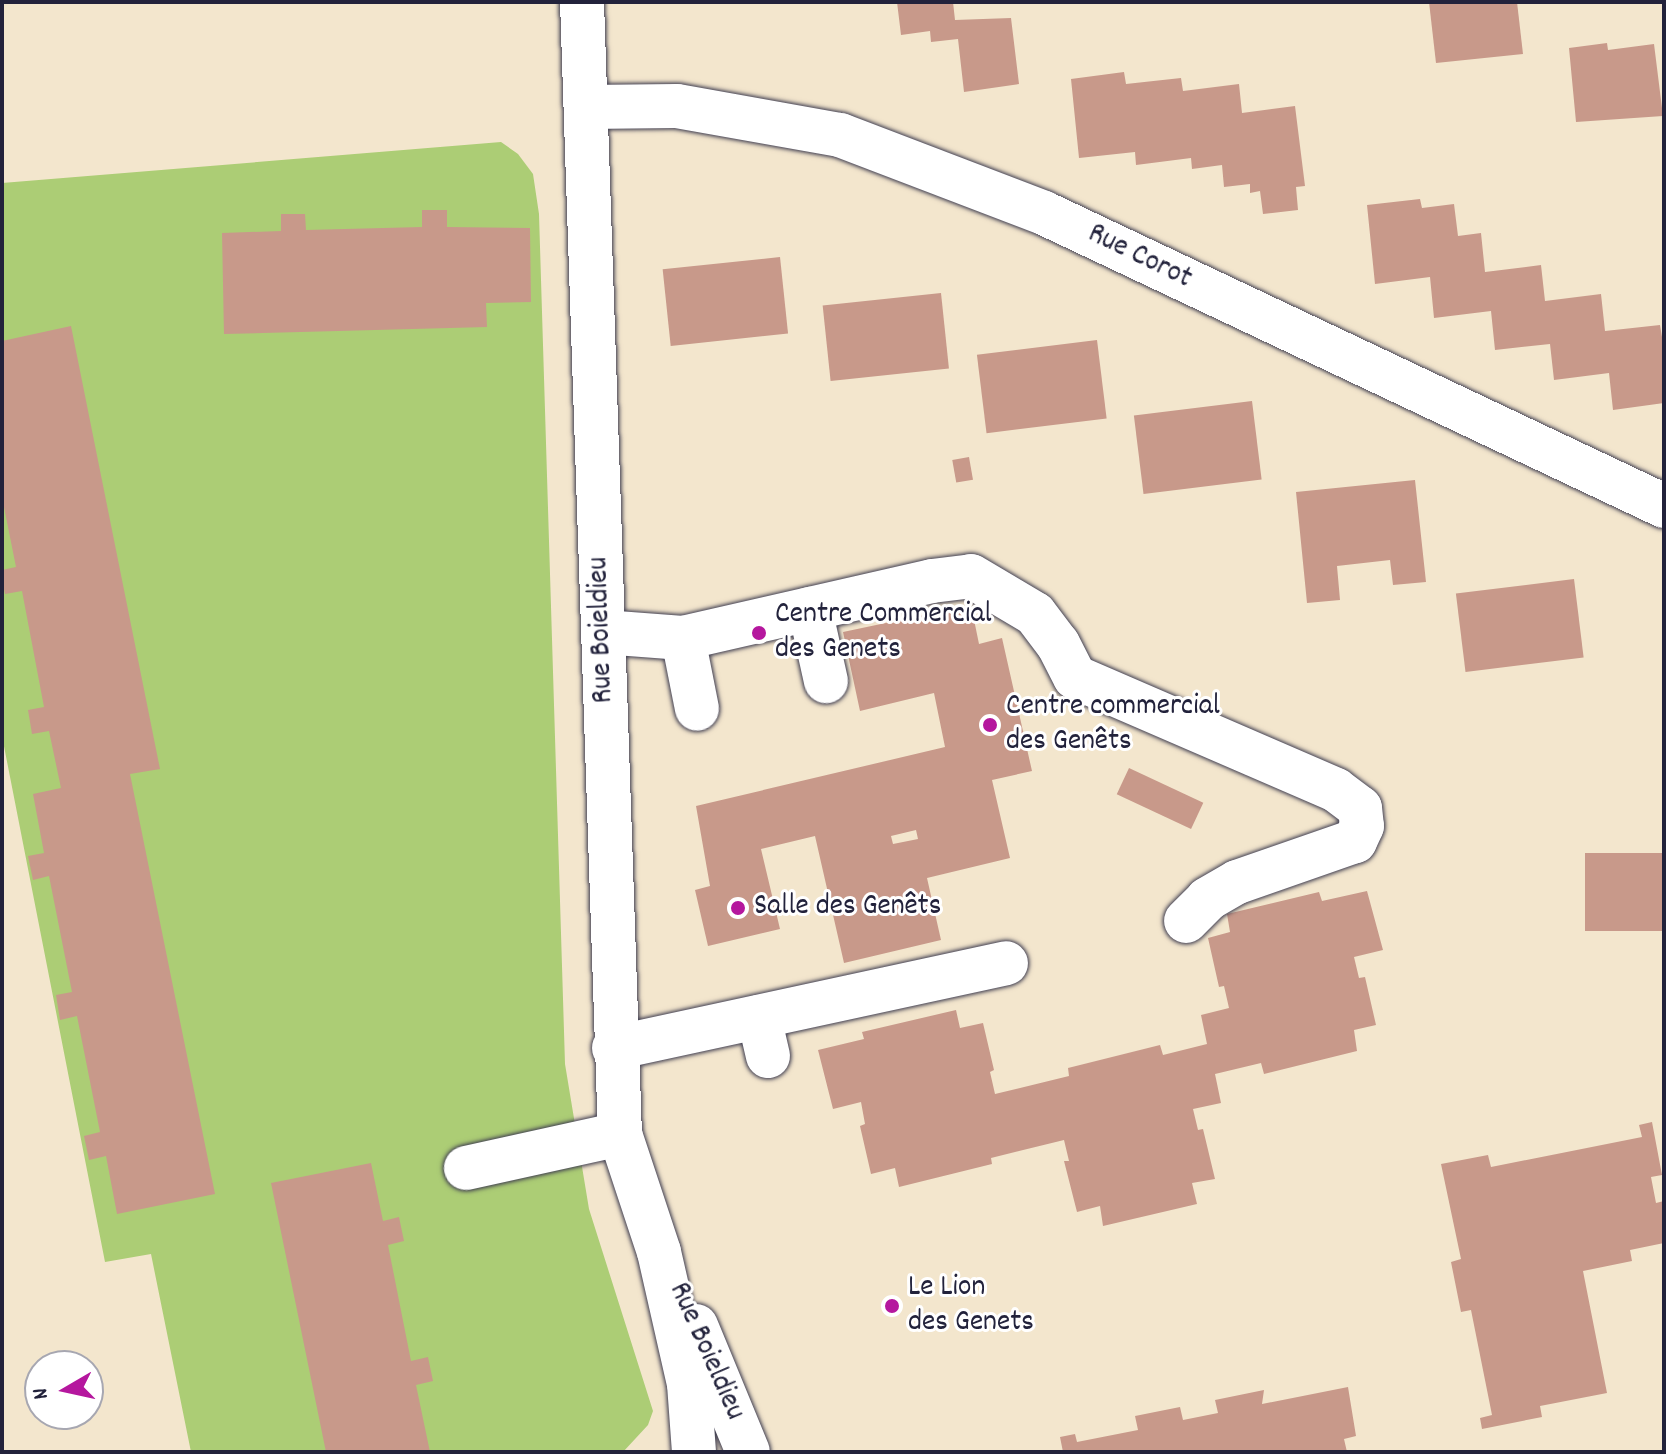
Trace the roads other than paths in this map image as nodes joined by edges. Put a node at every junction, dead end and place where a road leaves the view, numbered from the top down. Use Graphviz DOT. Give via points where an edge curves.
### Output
graph roads {
  1 [pos="582,2"];
  2 [pos="586,107"];
  3 [pos="1664,506"];
  4 [pos="810,609"];
  5 [pos="603,632"];
  6 [pos="683,638"];
  7 [pos="826,681"];
  8 [pos="697,709"];
  9 [pos="1186,921"];
  10 [pos="1006,963"];
  11 [pos="614,1048"];
  12 [pos="620,1134"];
  13 [pos="466,1168"];
  14 [pos="659,1252"];
  15 [pos="694,1452"];
  16 [pos="748,1452"];
  1 -- 2 [label="street, Rue Boieldieu"];
  2 -- 3 [label="street, Rue Corot" via="677,106 840,135 1044,213"];
  2 -- 5 [label="street, Rue Boieldieu"];
  4 -- 6 [label="street"];
  4 -- 7 [label="street"];
  4 -- 9 [label="street" via="971,576 1035,614 1075,677 1336,790 1360,808 1362,826 1355,841 1237,882 1208,899"];
  5 -- 6 [label="street"];
  5 -- 11 [label="street, Rue Boieldieu"];
  6 -- 8 [label="street"];
  10 -- 11 [label="street" via="763,1036"];
  11 -- 12 [label="street, Rue Boieldieu"];
  12 -- 13 [label="street"];
  12 -- 14 [label="street, Rue Boieldieu"];
  14 -- 15 [label="street, Rue Boieldieu" via="689,1384"];
  14 -- 16 [label="street, Rue Boieldieu"];
}
